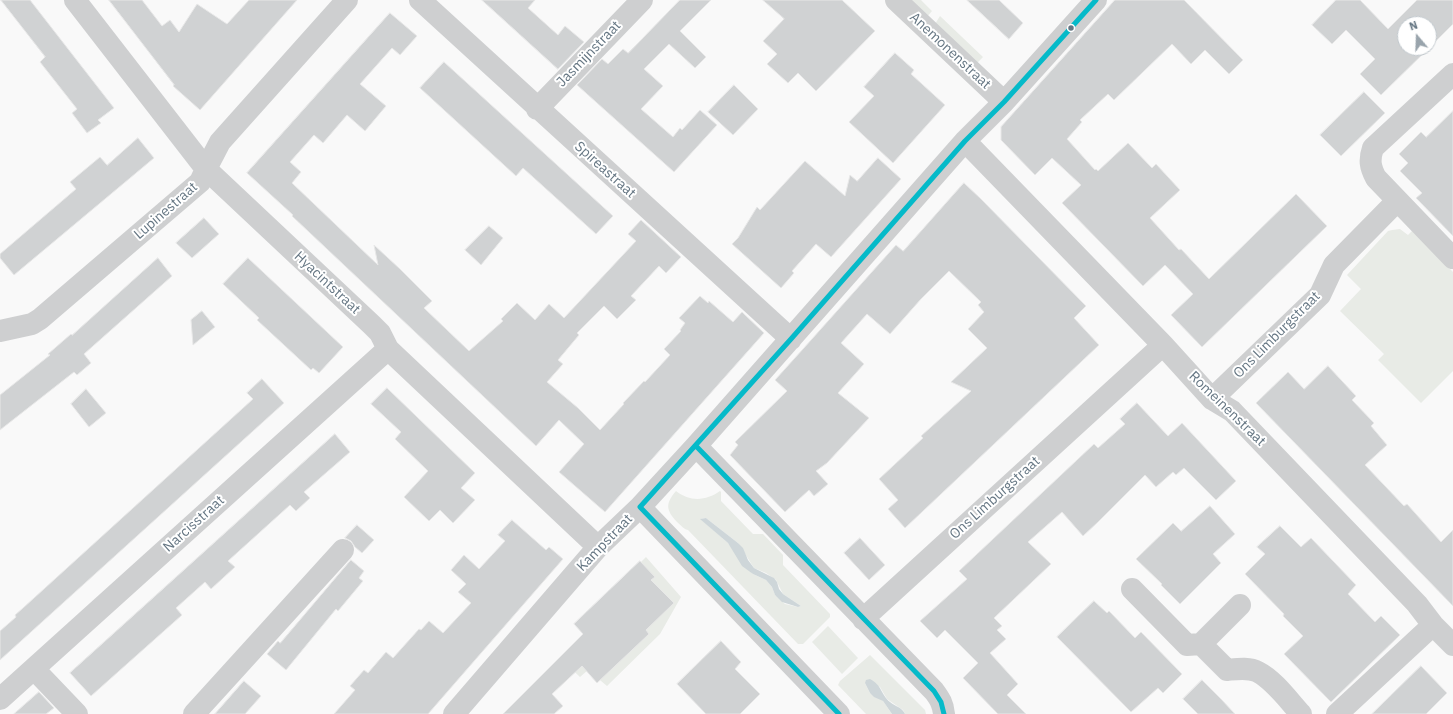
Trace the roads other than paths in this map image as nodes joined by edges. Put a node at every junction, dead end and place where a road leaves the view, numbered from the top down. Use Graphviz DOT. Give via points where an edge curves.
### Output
graph roads {
  1 [pos="75,0"];
  2 [pos="347,0"];
  3 [pos="420,0"];
  4 [pos="642,0"];
  5 [pos="896,0"];
  6 [pos="1096,0"];
  7 [pos="1453,74"];
  8 [pos="1004,102"];
  9 [pos="537,109"];
  10 [pos="965,140"];
  11 [pos="206,169"];
  12 [pos="1397,201"];
  13 [pos="1453,258"];
  14 [pos="2,326"];
  15 [pos="791,339"];
  16 [pos="1163,345"];
  17 [pos="388,349"];
  18 [pos="1212,399"];
  19 [pos="696,446"];
  20 [pos="640,507"];
  21 [pos="598,547"];
  22 [pos="343,550"];
  23 [pos="1132,589"];
  24 [pos="1240,604"];
  25 [pos="863,619"];
  26 [pos="1433,625"];
  27 [pos="1201,644"];
  28 [pos="1453,645"];
  29 [pos="34,669"];
  30 [pos="0,699"];
  31 [pos="73,713"];
  32 [pos="194,714"];
  33 [pos="454,714"];
  34 [pos="839,714"];
  35 [pos="944,714"];
  36 [pos="1301,714"];
  37 [pos="1338,714"];
  1 -- 11 [label="street, Hyacintstraat"];
  2 -- 11 [label="street, Lupinestraat" via="220,142"];
  3 -- 9 [label="street, Spireastraat"];
  4 -- 9 [label="street, Jasmijnstraat"];
  5 -- 8 [label="street, Anemonenstraat"];
  6 -- 8 [label="street, Kampstraat"];
  7 -- 12 [label="street" via="1373,148 1370,156 1372,172"];
  8 -- 10 [label="street, Kampstraat"];
  9 -- 15 [label="street, Spireastraat"];
  10 -- 15 [label="street, Kampstraat"];
  10 -- 16 [label="street, Romeinenstraat"];
  11 -- 14 [label="street, Lupinestraat" via="200,182 40,319 32,324"];
  11 -- 17 [label="street, Hyacintstraat" via="372,324"];
  12 -- 13 [label="street"];
  12 -- 18 [label="street, Ons Limburgstraat" via="1334,265 1320,295"];
  15 -- 19 [label="street, Kampstraat"];
  16 -- 18 [label="street, Romeinenstraat"];
  16 -- 25 [label="street, Ons Limburgstraat"];
  17 -- 21 [label="street, Hyacintstraat"];
  17 -- 29 [label="street, Narcisstraat"];
  18 -- 26 [label="street, Romeinenstraat" via="1232,411 1417,604"];
  19 -- 20 [label="street, Kampstraat"];
  19 -- 25 [label="street"];
  20 -- 21 [label="street, Kampstraat"];
  20 -- 34 [label="street"];
  21 -- 33 [label="street, Kampstraat"];
  22 -- 32 [label="street"];
  23 -- 27 [label="street" via="1187,644"];
  24 -- 27 [label="street"];
  25 -- 35 [label="street" via="934,691 940,699"];
  26 -- 28 [label="street, Romeinenstraat"];
  26 -- 37 [label="street"];
  27 -- 36 [label="street" via="1227,670 1258,671"];
  29 -- 30 [label="street, Narcisstraat"];
  29 -- 31 [label="street"];
}
